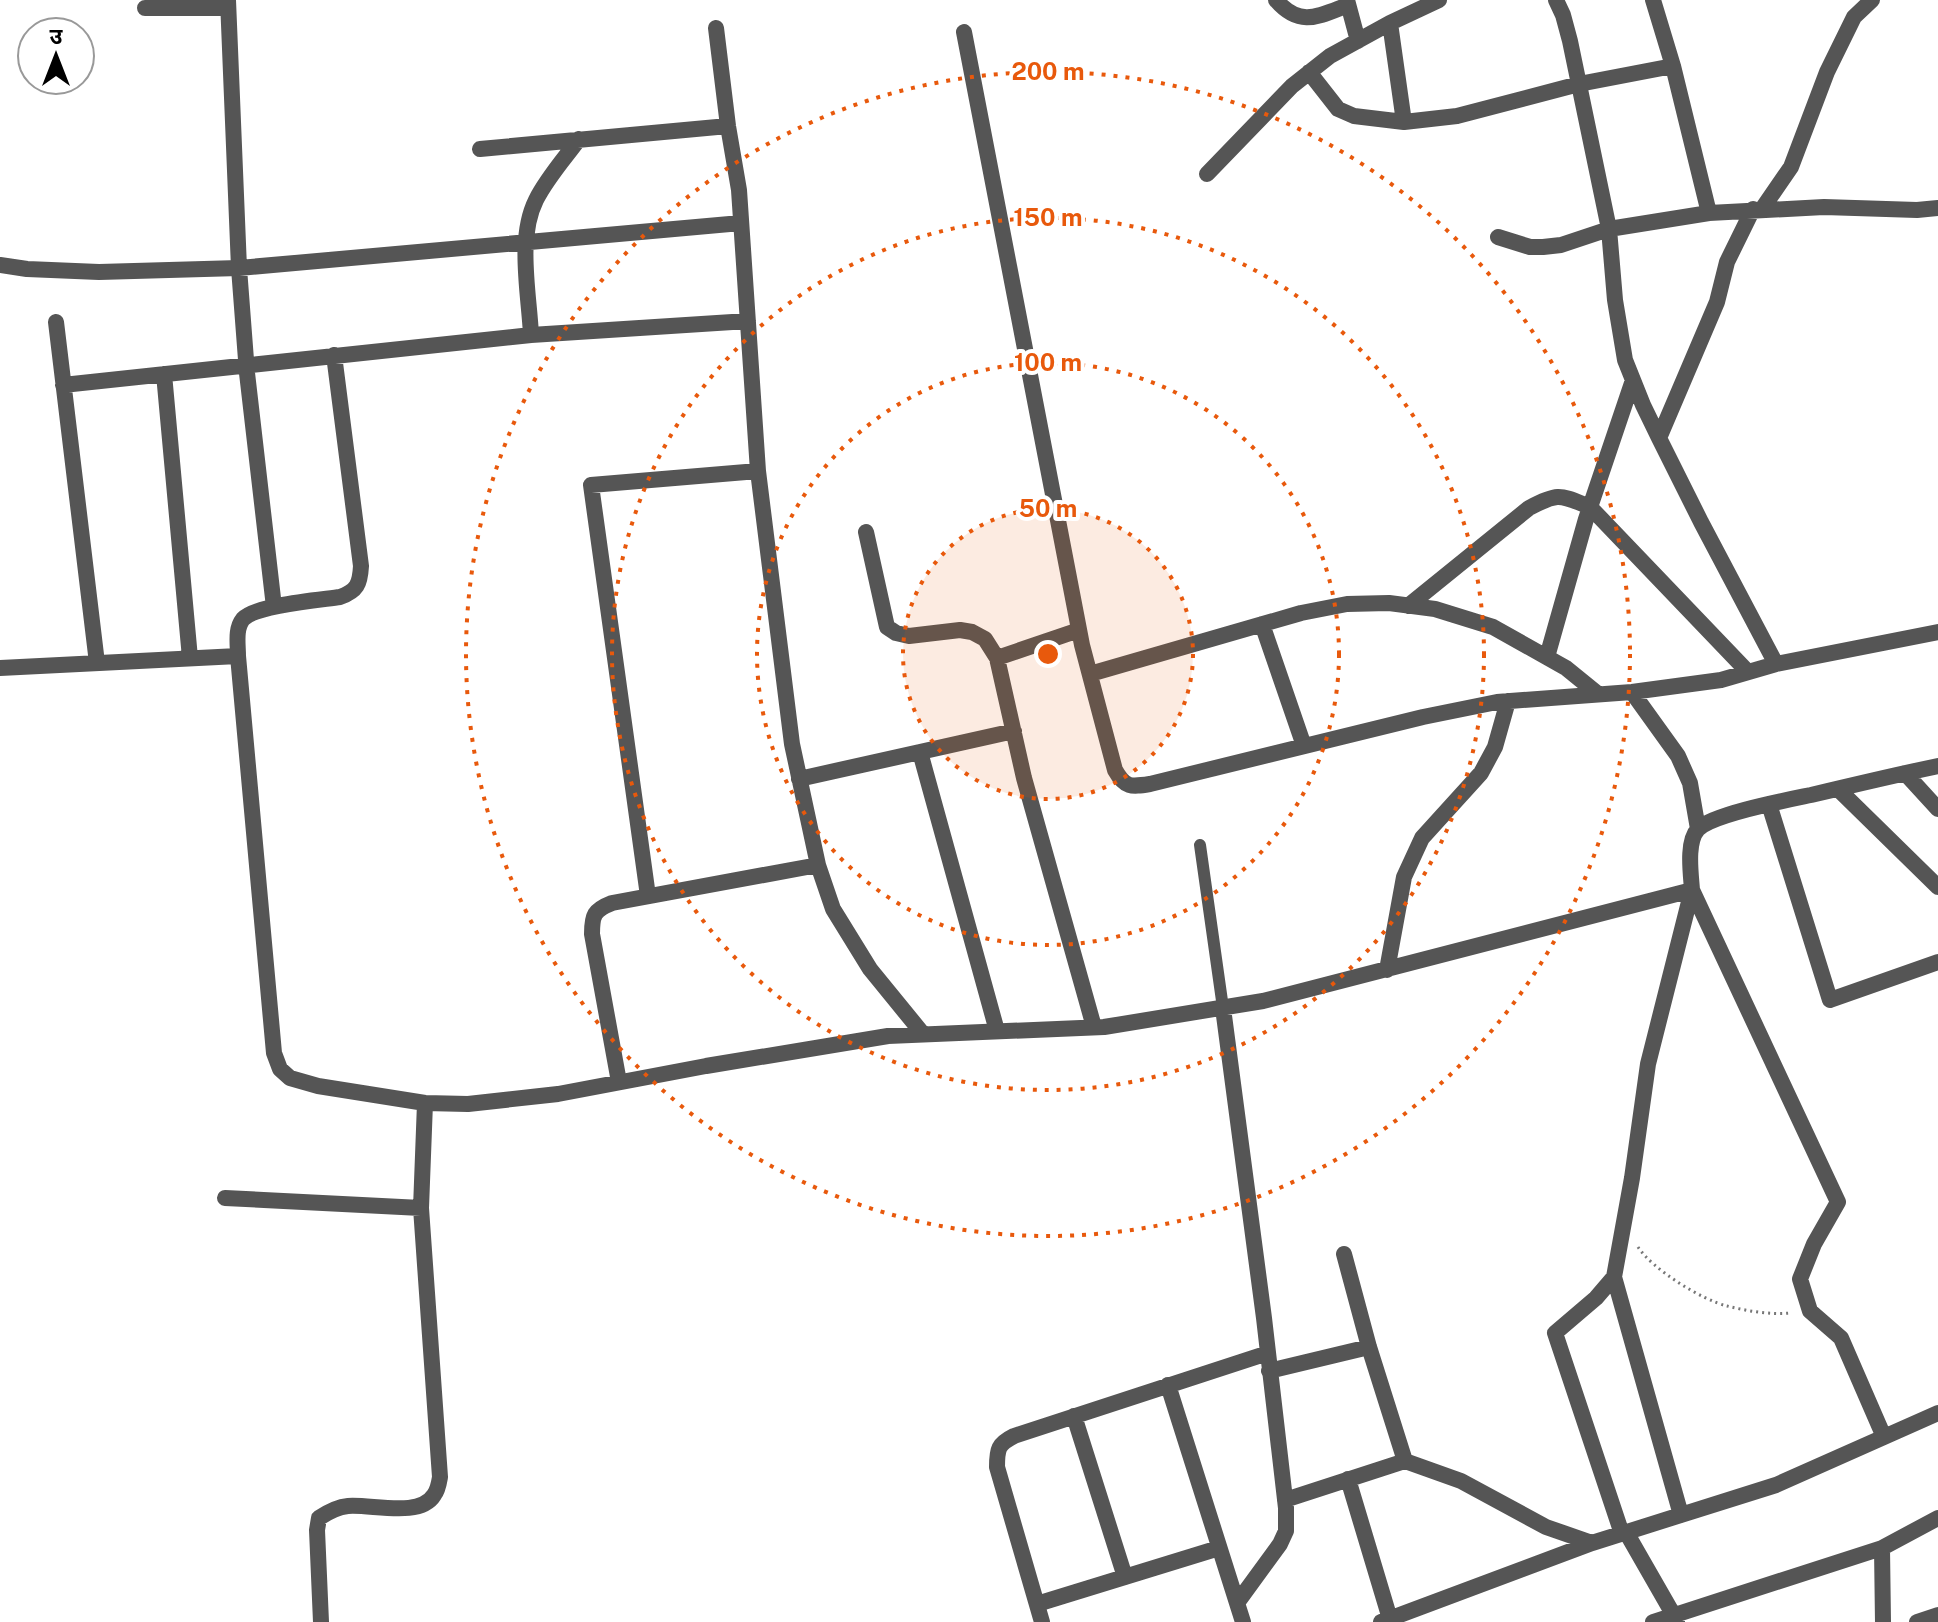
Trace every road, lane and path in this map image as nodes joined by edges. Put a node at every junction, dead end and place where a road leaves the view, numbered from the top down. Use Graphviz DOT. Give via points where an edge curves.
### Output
graph roads {
  1 [pos="1276,0"];
  2 [pos="1439,0"];
  3 [pos="1556,0"];
  4 [pos="1653,0"];
  5 [pos="1872,0"];
  6 [pos="1348,2"];
  7 [pos="228,4"];
  8 [pos="145,8"];
  9 [pos="1390,23"];
  10 [pos="716,28"];
  11 [pos="964,32"];
  12 [pos="1358,41"];
  13 [pos="1673,66"];
  14 [pos="1309,72"];
  15 [pos="1579,84"];
  16 [pos="1404,122"];
  17 [pos="728,126"];
  18 [pos="579,139"];
  19 [pos="480,149"];
  20 [pos="1207,174"];
  21 [pos="1938,208"];
  22 [pos="1758,209"];
  23 [pos="1709,213"];
  24 [pos="741,223"];
  25 [pos="1609,229"];
  26 [pos="1498,237"];
  27 [pos="525,242"];
  28 [pos="0,265"];
  29 [pos="239,268"];
  30 [pos="748,321"];
  31 [pos="56,322"];
  32 [pos="531,335"];
  33 [pos="334,355"];
  34 [pos="246,365"];
  35 [pos="164,374"];
  36 [pos="1633,380"];
  37 [pos="63,385"];
  38 [pos="1659,438"];
  39 [pos="758,471"];
  40 [pos="1590,507"];
  41 [pos="866,532"];
  42 [pos="1408,606"];
  43 [pos="274,607"];
  44 [pos="1262,624"];
  45 [pos="1079,630"];
  46 [pos="1938,632"];
  47 [pos="238,656"];
  48 [pos="1547,657"];
  49 [pos="190,658"];
  50 [pos="997,658"];
  51 [pos="97,663"];
  52 [pos="1776,664"];
  53 [pos="0,668"];
  54 [pos="1748,672"];
  55 [pos="1090,674"];
  56 [pos="1632,692"];
  57 [pos="1598,694"];
  58 [pos="1508,701"];
  59 [pos="1014,731"];
  60 [pos="1304,746"];
  61 [pos="920,752"];
  62 [pos="1938,766"];
  63 [pos="1905,773"];
  64 [pos="799,779"];
  65 [pos="1838,789"];
  66 [pos="1931,793"];
  67 [pos="1769,804"];
  68 [pos="1938,809"];
  69 [pos="1698,829"];
  70 [pos="1200,845"];
  71 [pos="818,865"];
  72 [pos="1938,887"];
  73 [pos="1692,890"];
  74 [pos="648,896"];
  75 [pos="1938,962"];
  76 [pos="1387,970"];
  77 [pos="1223,1008"];
  78 [pos="1094,1027"];
  79 [pos="997,1031"];
  80 [pos="923,1034"];
  81 [pos="619,1082"];
  82 [pos="425,1103"];
  83 [pos="225,1198"];
  84 [pos="421,1208"];
  85 [pos="1624,1223"];
  86 [pos="1344,1254"];
  87 [pos="1614,1277"];
  88 [pos="1810,1311"];
  89 [pos="1369,1347"];
  90 [pos="1268,1353"];
  91 [pos="1269,1371"];
  92 [pos="1168,1385"];
  93 [pos="1938,1413"];
  94 [pos="1074,1416"];
  95 [pos="1884,1437"];
  96 [pos="1405,1461"];
  97 [pos="1348,1479"];
  98 [pos="1285,1500"];
  99 [pos="1681,1515"];
  100 [pos="1938,1518"];
  101 [pos="1624,1533"];
  102 [pos="1592,1543"];
  103 [pos="1219,1548"];
  104 [pos="1882,1548"];
  105 [pos="1125,1577"];
  106 [pos="1237,1603"];
  107 [pos="1037,1604"];
  108 [pos="1937,1617"];
  109 [pos="1675,1619"];
  110 [pos="1385,1620"];
  111 [pos="321,1622"];
  112 [pos="1042,1622"];
  113 [pos="1243,1622"];
  114 [pos="1653,1622"];
  115 [pos="1883,1622"];
  116 [pos="1917,1622"];
  1 -- 6 [label="street" via="1295,16 1312,18"];
  2 -- 9 [label="street"];
  3 -- 15 [label="street"];
  4 -- 13 [label="street"];
  5 -- 22 [label="street" via="1854,17 1827,72 1791,167"];
  6 -- 12 [label="street"];
  7 -- 8 [label="street"];
  7 -- 29 [label="street"];
  9 -- 12 [label="street"];
  9 -- 16 [label="street"];
  10 -- 17 [label="street"];
  11 -- 45 [label="street"];
  12 -- 14 [label="street"];
  13 -- 15 [label="street"];
  13 -- 23 [label="street"];
  14 -- 16 [label="street" via="1338,109"];
  14 -- 20 [label="street"];
  15 -- 16 [label="street" via="1457,116"];
  15 -- 25 [label="street"];
  17 -- 18 [label="street"];
  17 -- 24 [label="street"];
  18 -- 19 [label="street"];
  18 -- 27 [label="street" via="535,201"];
  21 -- 22 [label="street"];
  22 -- 23 [label="street"];
  22 -- 38 [label="street" via="1727,262 1717,302"];
  23 -- 25 [label="street"];
  24 -- 27 [label="street"];
  24 -- 30 [label="street"];
  25 -- 26 [label="street" via="1543,247"];
  25 -- 36 [label="street" via="1615,300"];
  27 -- 29 [label="street"];
  27 -- 32 [label="street"];
  28 -- 29 [label="street" via="99,272"];
  29 -- 34 [label="street"];
  30 -- 32 [label="street"];
  30 -- 39 [label="street"];
  31 -- 37 [label="street"];
  32 -- 33 [label="street"];
  33 -- 34 [label="street"];
  33 -- 43 [label="street" via="361,581 340,597"];
  34 -- 35 [label="street"];
  34 -- 43 [label="street"];
  35 -- 37 [label="street"];
  35 -- 49 [label="street"];
  36 -- 38 [label="street"];
  36 -- 40 [label="street"];
  37 -- 51 [label="street"];
  38 -- 52 [label="street"];
  39 -- 64 [label="street"];
  39 -- 74 [label="street" via="591,485"];
  40 -- 42 [label="street" via="1562,495 1550,496"];
  40 -- 48 [label="street"];
  40 -- 54 [label="street"];
  41 -- 50 [label="street" via="887,627 909,636 972,632 985,639"];
  42 -- 44 [label="street" via="1347,604"];
  42 -- 48 [label="street" via="1493,627"];
  43 -- 47 [label="street" via="244,618 238,629"];
  44 -- 55 [label="street"];
  44 -- 60 [label="street"];
  45 -- 50 [label="street"];
  45 -- 55 [label="street"];
  46 -- 52 [label="street"];
  47 -- 49 [label="street"];
  47 -- 82 [label="street" via="274,1053 280,1069 304,1082"];
  48 -- 57 [label="street"];
  49 -- 51 [label="street"];
  50 -- 59 [label="street"];
  51 -- 53 [label="street"];
  52 -- 54 [label="street"];
  54 -- 56 [label="street"];
  55 -- 60 [label="street" via="1115,770 1133,787"];
  56 -- 57 [label="street"];
  56 -- 69 [label="street" via="1678,756 1690,783"];
  57 -- 58 [label="street"];
  58 -- 60 [label="street"];
  58 -- 76 [label="street" via="1481,773 1422,838 1404,877"];
  59 -- 61 [label="street"];
  59 -- 78 [label="street"];
  61 -- 64 [label="street"];
  61 -- 79 [label="street"];
  62 -- 63 [label="street"];
  63 -- 65 [label="street"];
  63 -- 66 [label="street"];
  64 -- 71 [label="street"];
  65 -- 67 [label="street"];
  65 -- 72 [label="street"];
  66 -- 68 [label="street"];
  67 -- 69 [label="street"];
  67 -- 75 [label="street" via="1830,1000"];
  69 -- 73 [label="street" via="1690,857"];
  70 -- 77 [label="lane"];
  71 -- 74 [label="street"];
  71 -- 80 [label="street" via="847,932"];
  73 -- 76 [label="street"];
  73 -- 85 [label="street" via="1648,1064"];
  73 -- 88 [label="street" via="1838,1202 1800,1279"];
  74 -- 81 [label="street" via="612,903 592,919"];
  76 -- 77 [label="street"];
  77 -- 78 [label="street"];
  77 -- 90 [label="street"];
  78 -- 79 [label="street"];
  79 -- 80 [label="street"];
  80 -- 81 [label="street"];
  81 -- 82 [label="street" via="468,1104"];
  82 -- 84 [label="street"];
  83 -- 84 [label="street"];
  84 -- 111 [label="street" via="437,1493 417,1508 347,1506 319,1518"];
  85 -- 87 [label="street"];
  85 -- 88 [label="path" via="1643,1255 1675,1281 1725,1306 1775,1314"];
  86 -- 89 [label="street"];
  87 -- 99 [label="street"];
  87 -- 101 [label="street" via="1555,1333"];
  88 -- 95 [label="street" via="1841,1338"];
  89 -- 91 [label="street"];
  89 -- 96 [label="street"];
  90 -- 91 [label="street"];
  90 -- 92 [label="street"];
  91 -- 98 [label="street"];
  92 -- 94 [label="street"];
  92 -- 103 [label="street"];
  93 -- 95 [label="street"];
  94 -- 105 [label="street"];
  94 -- 107 [label="street" via="1014,1436 997,1452"];
  95 -- 99 [label="street" via="1776,1485"];
  96 -- 97 [label="street"];
  96 -- 102 [label="street" via="1461,1481 1546,1527"];
  97 -- 98 [label="street"];
  97 -- 110 [label="street"];
  98 -- 106 [label="street" via="1286,1531 1280,1544"];
  99 -- 101 [label="street"];
  100 -- 104 [label="street"];
  101 -- 102 [label="street"];
  101 -- 109 [label="street"];
  102 -- 110 [label="street"];
  103 -- 105 [label="street"];
  103 -- 106 [label="street"];
  104 -- 109 [label="street"];
  104 -- 115 [label="street"];
  105 -- 107 [label="street"];
  106 -- 113 [label="street"];
  107 -- 112 [label="street"];
  108 -- 116 [label="street"];
  109 -- 114 [label="street"];
}
